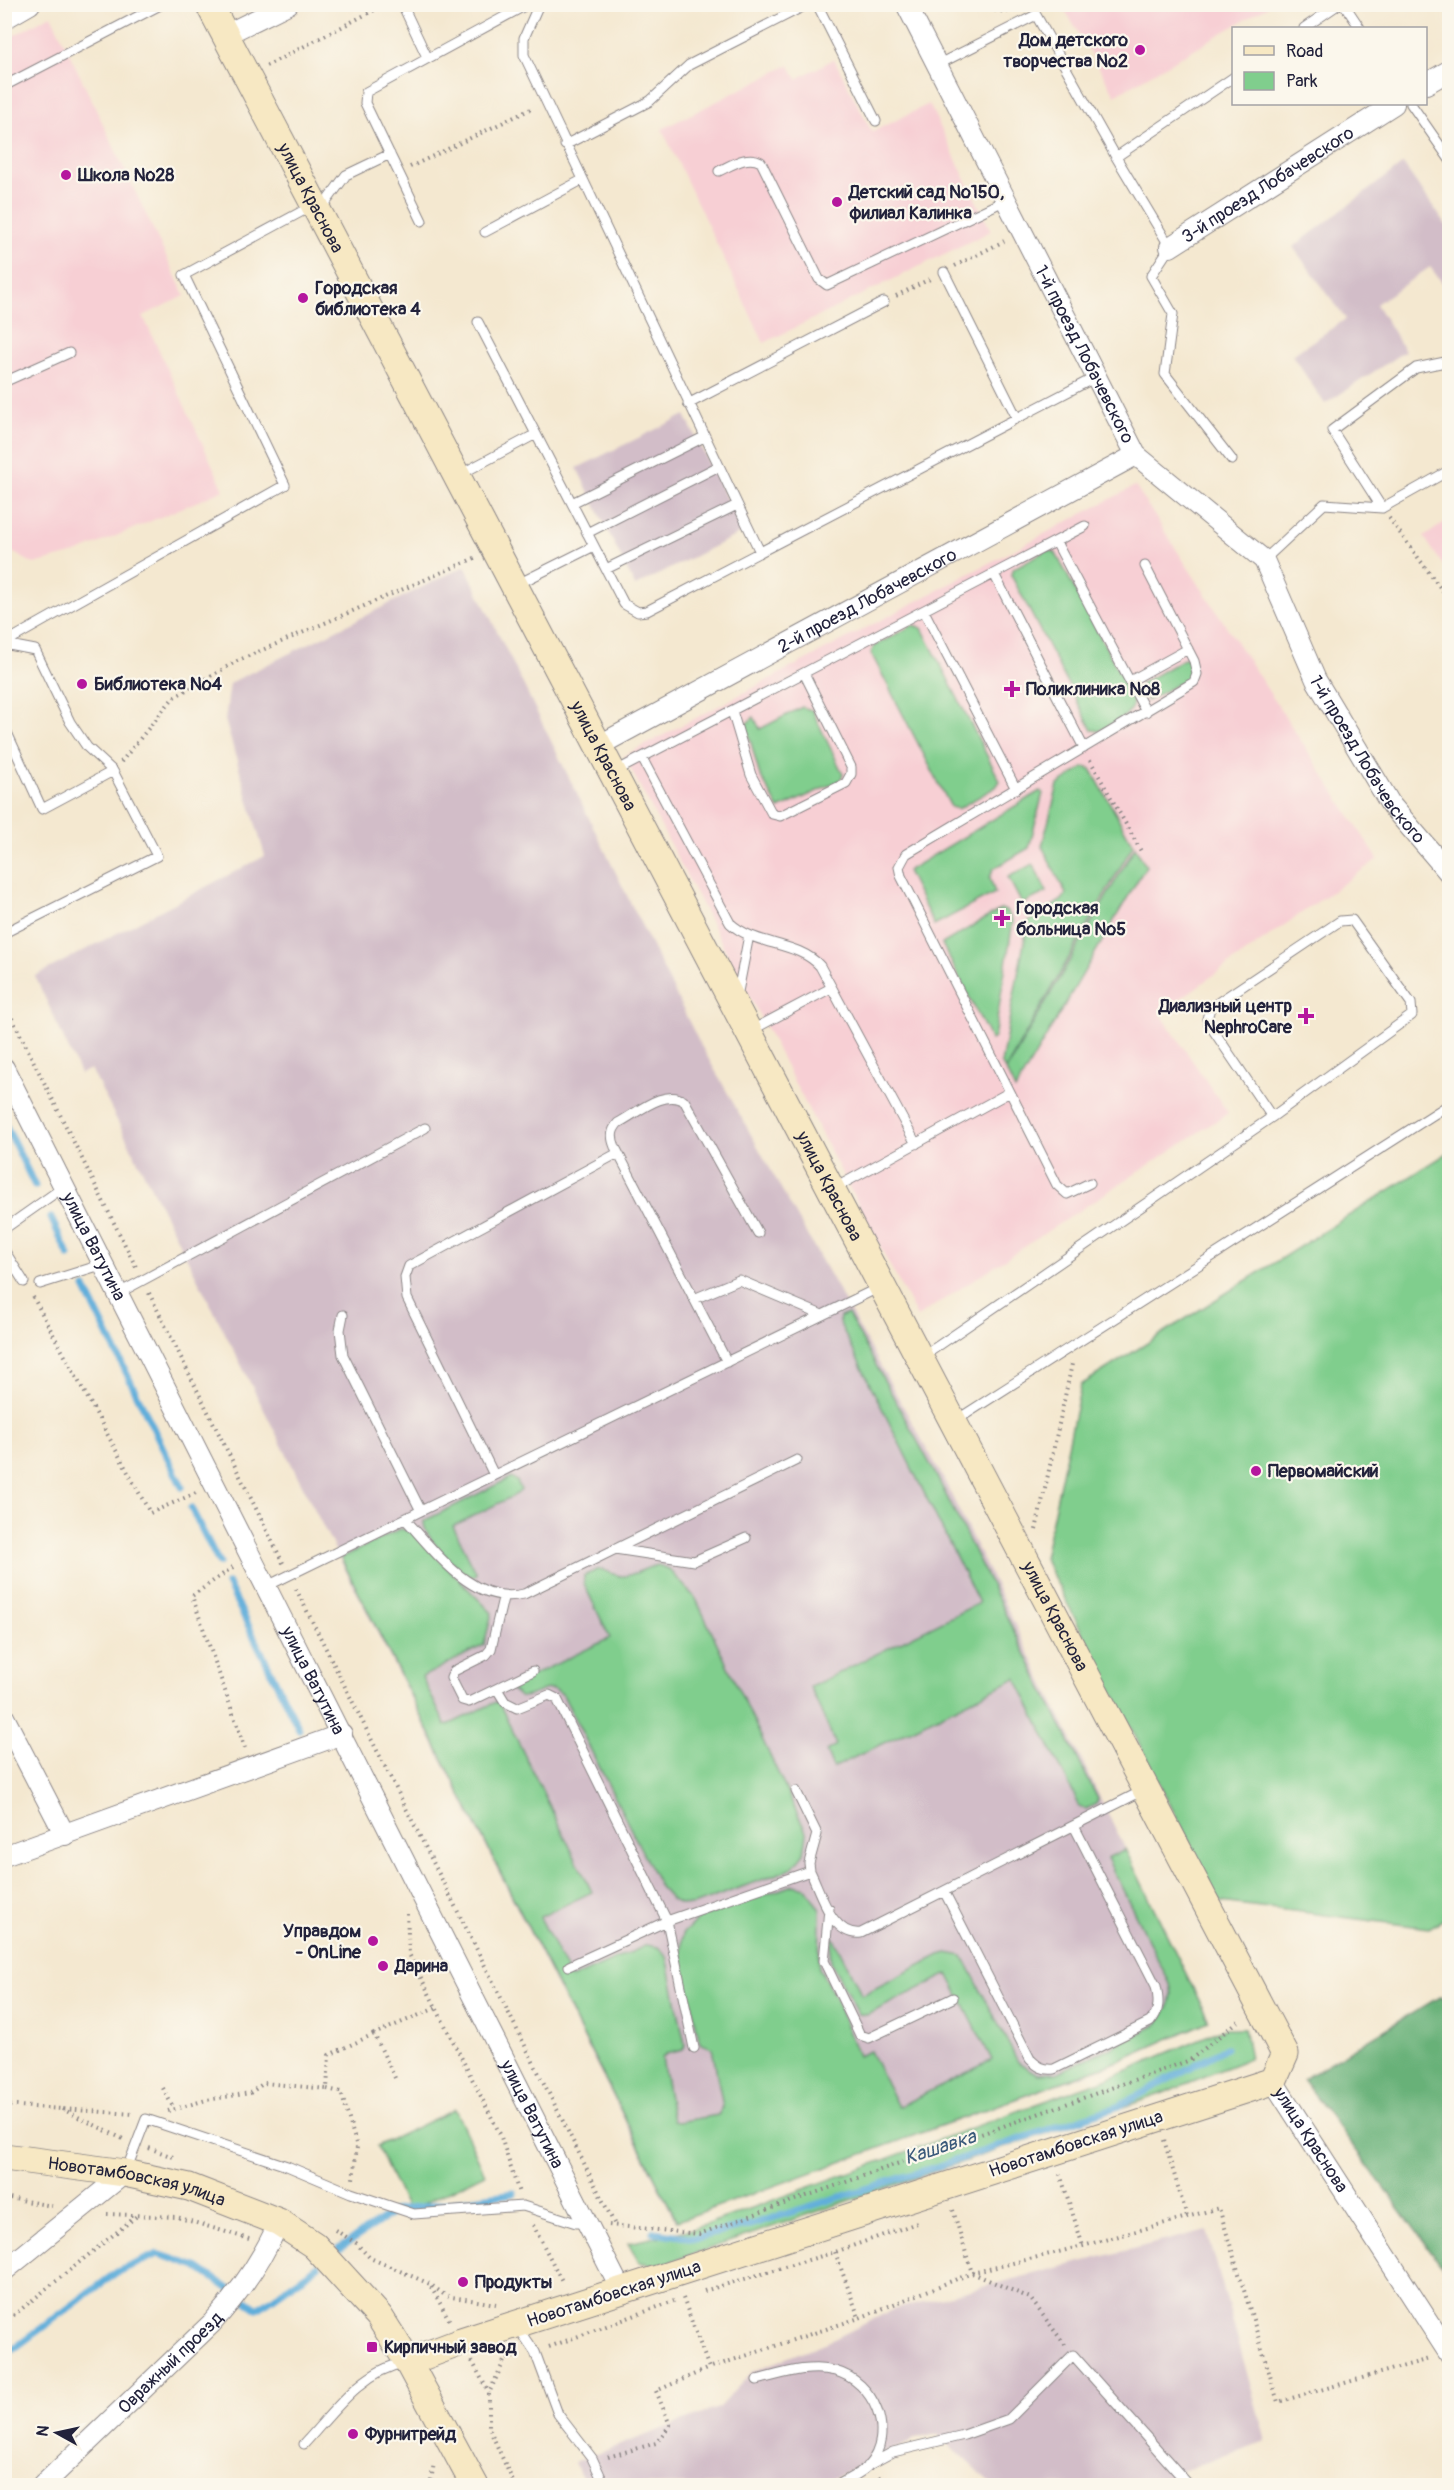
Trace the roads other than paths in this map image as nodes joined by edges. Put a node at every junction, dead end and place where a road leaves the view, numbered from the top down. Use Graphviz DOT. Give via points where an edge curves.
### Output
graph roads {
  1 [pos="30,4"];
  2 [pos="162,4"];
  3 [pos="209,4"];
  4 [pos="288,4"];
  5 [pos="402,4"];
  6 [pos="528,4"];
  7 [pos="538,4"];
  8 [pos="808,4"];
  9 [pos="817,4"];
  10 [pos="906,4"];
  11 [pos="1358,4"];
  12 [pos="1344,7"];
  13 [pos="4,19"];
  14 [pos="1306,27"];
  15 [pos="1359,27"];
  16 [pos="225,35"];
  17 [pos="427,57"];
  18 [pos="937,65"];
  19 [pos="1449,70"];
  20 [pos="1232,78"];
  21 [pos="1427,83"];
  22 [pos="4,86"];
  23 [pos="1392,105"];
  24 [pos="1412,105"];
  25 [pos="876,121"];
  26 [pos="565,145"];
  27 [pos="390,154"];
  28 [pos="1116,157"];
  29 [pos="1449,160"];
  30 [pos="719,171"];
  31 [pos="582,180"];
  32 [pos="1006,200"];
  33 [pos="316,209"];
  34 [pos="422,221"];
  35 [pos="485,232"];
  36 [pos="1170,247"];
  37 [pos="944,272"];
  38 [pos="884,302"];
  39 [pos="478,322"];
  40 [pos="69,353"];
  41 [pos="1449,361"];
  42 [pos="1096,376"];
  43 [pos="4,382"];
  44 [pos="688,404"];
  45 [pos="1017,418"];
  46 [pos="536,434"];
  47 [pos="704,437"];
  48 [pos="1136,455"];
  49 [pos="1232,460"];
  50 [pos="719,466"];
  51 [pos="1449,470"];
  52 [pos="456,476"];
  53 [pos="572,503"];
  54 [pos="737,505"];
  55 [pos="1382,508"];
  56 [pos="1085,526"];
  57 [pos="587,533"];
  58 [pos="1056,542"];
  59 [pos="594,546"];
  60 [pos="760,552"];
  61 [pos="1264,560"];
  62 [pos="1145,566"];
  63 [pos="606,569"];
  64 [pos="994,574"];
  65 [pos="514,586"];
  66 [pos="924,611"];
  67 [pos="4,644"];
  68 [pos="1188,649"];
  69 [pos="804,673"];
  70 [pos="1130,681"];
  71 [pos="732,711"];
  72 [pos="1146,712"];
  73 [pos="4,726"];
  74 [pos="598,746"];
  75 [pos="1084,748"];
  76 [pos="642,758"];
  77 [pos="113,771"];
  78 [pos="612,773"];
  79 [pos="1016,789"];
  80 [pos="1449,874"];
  81 [pos="4,933"];
  82 [pos="749,935"];
  83 [pos="831,988"];
  84 [pos="735,1006"];
  85 [pos="748,1032"];
  86 [pos="7,1080"];
  87 [pos="1010,1092"];
  88 [pos="1449,1104"];
  89 [pos="1272,1118"];
  90 [pos="425,1128"];
  91 [pos="916,1144"];
  92 [pos="618,1153"];
  93 [pos="1090,1183"];
  94 [pos="65,1186"];
  95 [pos="831,1190"];
  96 [pos="4,1229"];
  97 [pos="758,1233"];
  98 [pos="4,1250"];
  99 [pos="104,1264"];
  100 [pos="24,1282"];
  101 [pos="40,1284"];
  102 [pos="882,1286"];
  103 [pos="119,1293"];
  104 [pos="694,1299"];
  105 [pos="343,1315"];
  106 [pos="822,1316"];
  107 [pos="920,1358"];
  108 [pos="727,1362"];
  109 [pos="953,1422"];
  110 [pos="797,1460"];
  111 [pos="494,1475"];
  112 [pos="421,1511"];
  113 [pos="405,1519"];
  114 [pos="746,1538"];
  115 [pos="615,1549"];
  116 [pos="267,1586"];
  117 [pos="503,1598"];
  118 [pos="533,1671"];
  119 [pos="497,1689"];
  120 [pos="4,1717"];
  121 [pos="342,1734"];
  122 [pos="1146,1789"];
  123 [pos="796,1791"];
  124 [pos="1074,1826"];
  125 [pos="65,1835"];
  126 [pos="4,1856"];
  127 [pos="810,1871"];
  128 [pos="944,1891"];
  129 [pos="829,1909"];
  130 [pos="667,1921"];
  131 [pos="569,1966"];
  132 [pos="953,1998"];
  133 [pos="694,2048"];
  134 [pos="1273,2080"];
  135 [pos="4,2157"];
  136 [pos="125,2173"];
  137 [pos="588,2223"];
  138 [pos="274,2234"];
  139 [pos="4,2271"];
  140 [pos="622,2292"];
  141 [pos="517,2325"];
  142 [pos="1444,2357"];
  143 [pos="408,2362"];
  144 [pos="757,2380"];
  145 [pos="304,2444"];
  146 [pos="867,2466"];
  147 [pos="467,2481"];
  148 [pos="42,2486"];
  149 [pos="605,2486"];
  150 [pos="836,2486"];
  151 [pos="1190,2486"];
  1 -- 13 [label="street"];
  2 -- 22 [label="lane"];
  3 -- 16 [label="street, улица Краснова"];
  4 -- 16 [label="street"];
  5 -- 17 [label="lane"];
  6 -- 17 [label="lane"];
  7 -- 26 [label="lane" via="527,30 524,55"];
  8 -- 26 [label="lane" via="689,65 650,101"];
  9 -- 25 [label="lane"];
  10 -- 18 [label="street, 1-й проезд Лобачевского"];
  11 -- 12 [label="lane"];
  12 -- 14 [label="lane"];
  12 -- 15 [label="lane"];
  16 -- 33 [label="street, улица Краснова"];
  17 -- 27 [label="lane" via="366,92 365,103"];
  18 -- 28 [label="lane" via="1036,15"];
  18 -- 32 [label="street, 1-й проезд Лобачевского"];
  19 -- 21 [label="street"];
  20 -- 28 [label="lane"];
  23 -- 36 [label="street, 3-й проезд Лобачевского"];
  24 -- 29 [label="lane"];
  26 -- 31 [label="lane"];
  27 -- 33 [label="lane" via="346,175"];
  27 -- 34 [label="lane"];
  28 -- 36 [label="lane"];
  30 -- 32 [label="lane" via="745,159 761,162 819,279 827,285"];
  31 -- 35 [label="lane"];
  31 -- 44 [label="lane"];
  32 -- 42 [label="street, 1-й проезд Лобачевского"];
  33 -- 52 [label="street, улица Краснова"];
  33 -- 67 [label="lane" via="184,275 285,485"];
  36 -- 49 [label="lane" via="1151,276 1173,314 1165,374"];
  37 -- 45 [label="lane"];
  38 -- 44 [label="lane"];
  39 -- 46 [label="lane"];
  40 -- 43 [label="lane"];
  41 -- 55 [label="lane" via="1416,368 1332,430"];
  42 -- 45 [label="lane"];
  42 -- 48 [label="street, 1-й проезд Лобачевского"];
  44 -- 47 [label="lane"];
  45 -- 60 [label="lane"];
  46 -- 52 [label="lane"];
  46 -- 53 [label="lane"];
  47 -- 50 [label="lane"];
  47 -- 53 [label="lane"];
  48 -- 61 [label="street, 1-й проезд Лобачевского"];
  48 -- 74 [label="street, 2-й проезд Лобачевского"];
  50 -- 54 [label="lane"];
  50 -- 57 [label="lane"];
  51 -- 55 [label="lane"];
  52 -- 65 [label="street, улица Краснова"];
  53 -- 57 [label="lane"];
  54 -- 60 [label="lane"];
  54 -- 63 [label="lane"];
  55 -- 61 [label="lane" via="1324,504"];
  56 -- 58 [label="lane"];
  57 -- 59 [label="lane"];
  58 -- 64 [label="lane"];
  58 -- 70 [label="lane"];
  59 -- 63 [label="lane"];
  59 -- 65 [label="lane"];
  60 -- 63 [label="lane" via="639,612 624,604"];
  61 -- 80 [label="street, 1-й проезд Лобачевского" via="1316,680 1391,805"];
  62 -- 68 [label="lane"];
  64 -- 66 [label="lane"];
  64 -- 75 [label="lane"];
  65 -- 74 [label="street, улица Краснова"];
  66 -- 69 [label="lane"];
  66 -- 79 [label="lane"];
  67 -- 77 [label="lane" via="35,650 70,722 87,747"];
  68 -- 70 [label="lane"];
  68 -- 72 [label="lane" via="1196,665 1194,682"];
  69 -- 71 [label="lane"];
  69 -- 71 [label="lane" via="851,767 846,783 780,816 772,814 751,775"];
  70 -- 72 [label="lane"];
  71 -- 76 [label="lane"];
  72 -- 75 [label="lane"];
  73 -- 77 [label="lane" via="42,809"];
  74 -- 78 [label="street, улица Краснова"];
  75 -- 79 [label="lane"];
  76 -- 78 [label="lane"];
  76 -- 82 [label="lane" via="730,922"];
  77 -- 81 [label="lane" via="157,856"];
  78 -- 84 [label="street, улица Краснова"];
  79 -- 87 [label="lane" via="906,854 899,867"];
  82 -- 83 [label="lane" via="814,960"];
  82 -- 84 [label="lane"];
  83 -- 85 [label="lane"];
  83 -- 91 [label="lane"];
  84 -- 85 [label="street, улица Краснова"];
  85 -- 95 [label="street, улица Краснова"];
  86 -- 94 [label="street, улица Ватутина"];
  87 -- 91 [label="lane"];
  87 -- 93 [label="lane" via="1062,1191 1073,1193"];
  88 -- 109 [label="lane"];
  89 -- 89 [label="lane" via="1209,1024 1208,1012 1340,921 1352,920 1410,1003 1413,1015"];
  89 -- 107 [label="lane"];
  90 -- 103 [label="lane"];
  91 -- 95 [label="lane"];
  92 -- 97 [label="lane" via="611,1138 618,1123 665,1097 679,1098 685,1102"];
  92 -- 104 [label="lane"];
  92 -- 111 [label="lane" via="409,1266 405,1277 407,1298"];
  94 -- 96 [label="lane"];
  94 -- 99 [label="street, улица Ватутина"];
  95 -- 102 [label="street, улица Краснова"];
  98 -- 100 [label="lane"];
  99 -- 101 [label="lane"];
  99 -- 103 [label="street, улица Ватутина"];
  102 -- 106 [label="lane"];
  102 -- 107 [label="street, улица Краснова"];
  103 -- 116 [label="street, улица Ватутина"];
  104 -- 106 [label="lane" via="739,1280"];
  104 -- 108 [label="lane"];
  105 -- 112 [label="lane" via="343,1354"];
  106 -- 108 [label="lane"];
  107 -- 109 [label="street, улица Краснова"];
  108 -- 111 [label="lane"];
  109 -- 122 [label="street, улица Краснова"];
  110 -- 115 [label="lane"];
  111 -- 112 [label="lane"];
  112 -- 113 [label="lane"];
  113 -- 116 [label="lane"];
  113 -- 117 [label="lane" via="466,1579"];
  114 -- 115 [label="lane" via="694,1561"];
  115 -- 117 [label="lane" via="524,1594"];
  116 -- 121 [label="street, улица Ватутина"];
  117 -- 119 [label="lane" via="488,1653 451,1674 465,1702"];
  118 -- 119 [label="lane"];
  119 -- 130 [label="lane" via="505,1702 517,1708 549,1695 557,1699"];
  120 -- 125 [label="street"];
  121 -- 125 [label="street"];
  121 -- 137 [label="street, улица Ватутина"];
  122 -- 124 [label="lane"];
  122 -- 134 [label="street, улица Краснова" via="1285,2054"];
  123 -- 127 [label="lane" via="817,1834"];
  124 -- 128 [label="lane"];
  124 -- 128 [label="lane" via="1156,1986 1158,2005 1150,2022 1054,2069 1036,2066"];
  125 -- 126 [label="street"];
  127 -- 129 [label="lane"];
  127 -- 130 [label="lane"];
  128 -- 129 [label="lane" via="861,1933 844,1931"];
  129 -- 132 [label="lane" via="824,1961 860,2035 869,2038"];
  130 -- 131 [label="lane"];
  130 -- 133 [label="lane"];
  134 -- 140 [label="street, Новотамбовская улица"];
  134 -- 142 [label="street, улица Краснова"];
  135 -- 136 [label="street, Новотамбовская улица"];
  136 -- 137 [label="lane" via="146,2119 414,2214 523,2206 576,2223"];
  136 -- 138 [label="street, Новотамбовская улица" via="189,2187"];
  136 -- 139 [label="street"];
  137 -- 140 [label="street, улица Ватутина"];
  138 -- 143 [label="street, Новотамбовская улица" via="314,2245 379,2316"];
  138 -- 148 [label="street, Овражный проезд" via="234,2298 212,2323"];
  140 -- 141 [label="street, Новотамбовская улица"];
  141 -- 143 [label="street, Новотамбовская улица"];
  141 -- 149 [label="lane" via="535,2352 558,2414 592,2458"];
  143 -- 145 [label="lane" via="388,2365 358,2386"];
  143 -- 147 [label="street"];
  144 -- 146 [label="lane" via="800,2370 835,2371 864,2387 881,2414 880,2445"];
  146 -- 150 [label="lane"];
  146 -- 151 [label="lane" via="893,2452 964,2435 1009,2419 1073,2355"];
}
